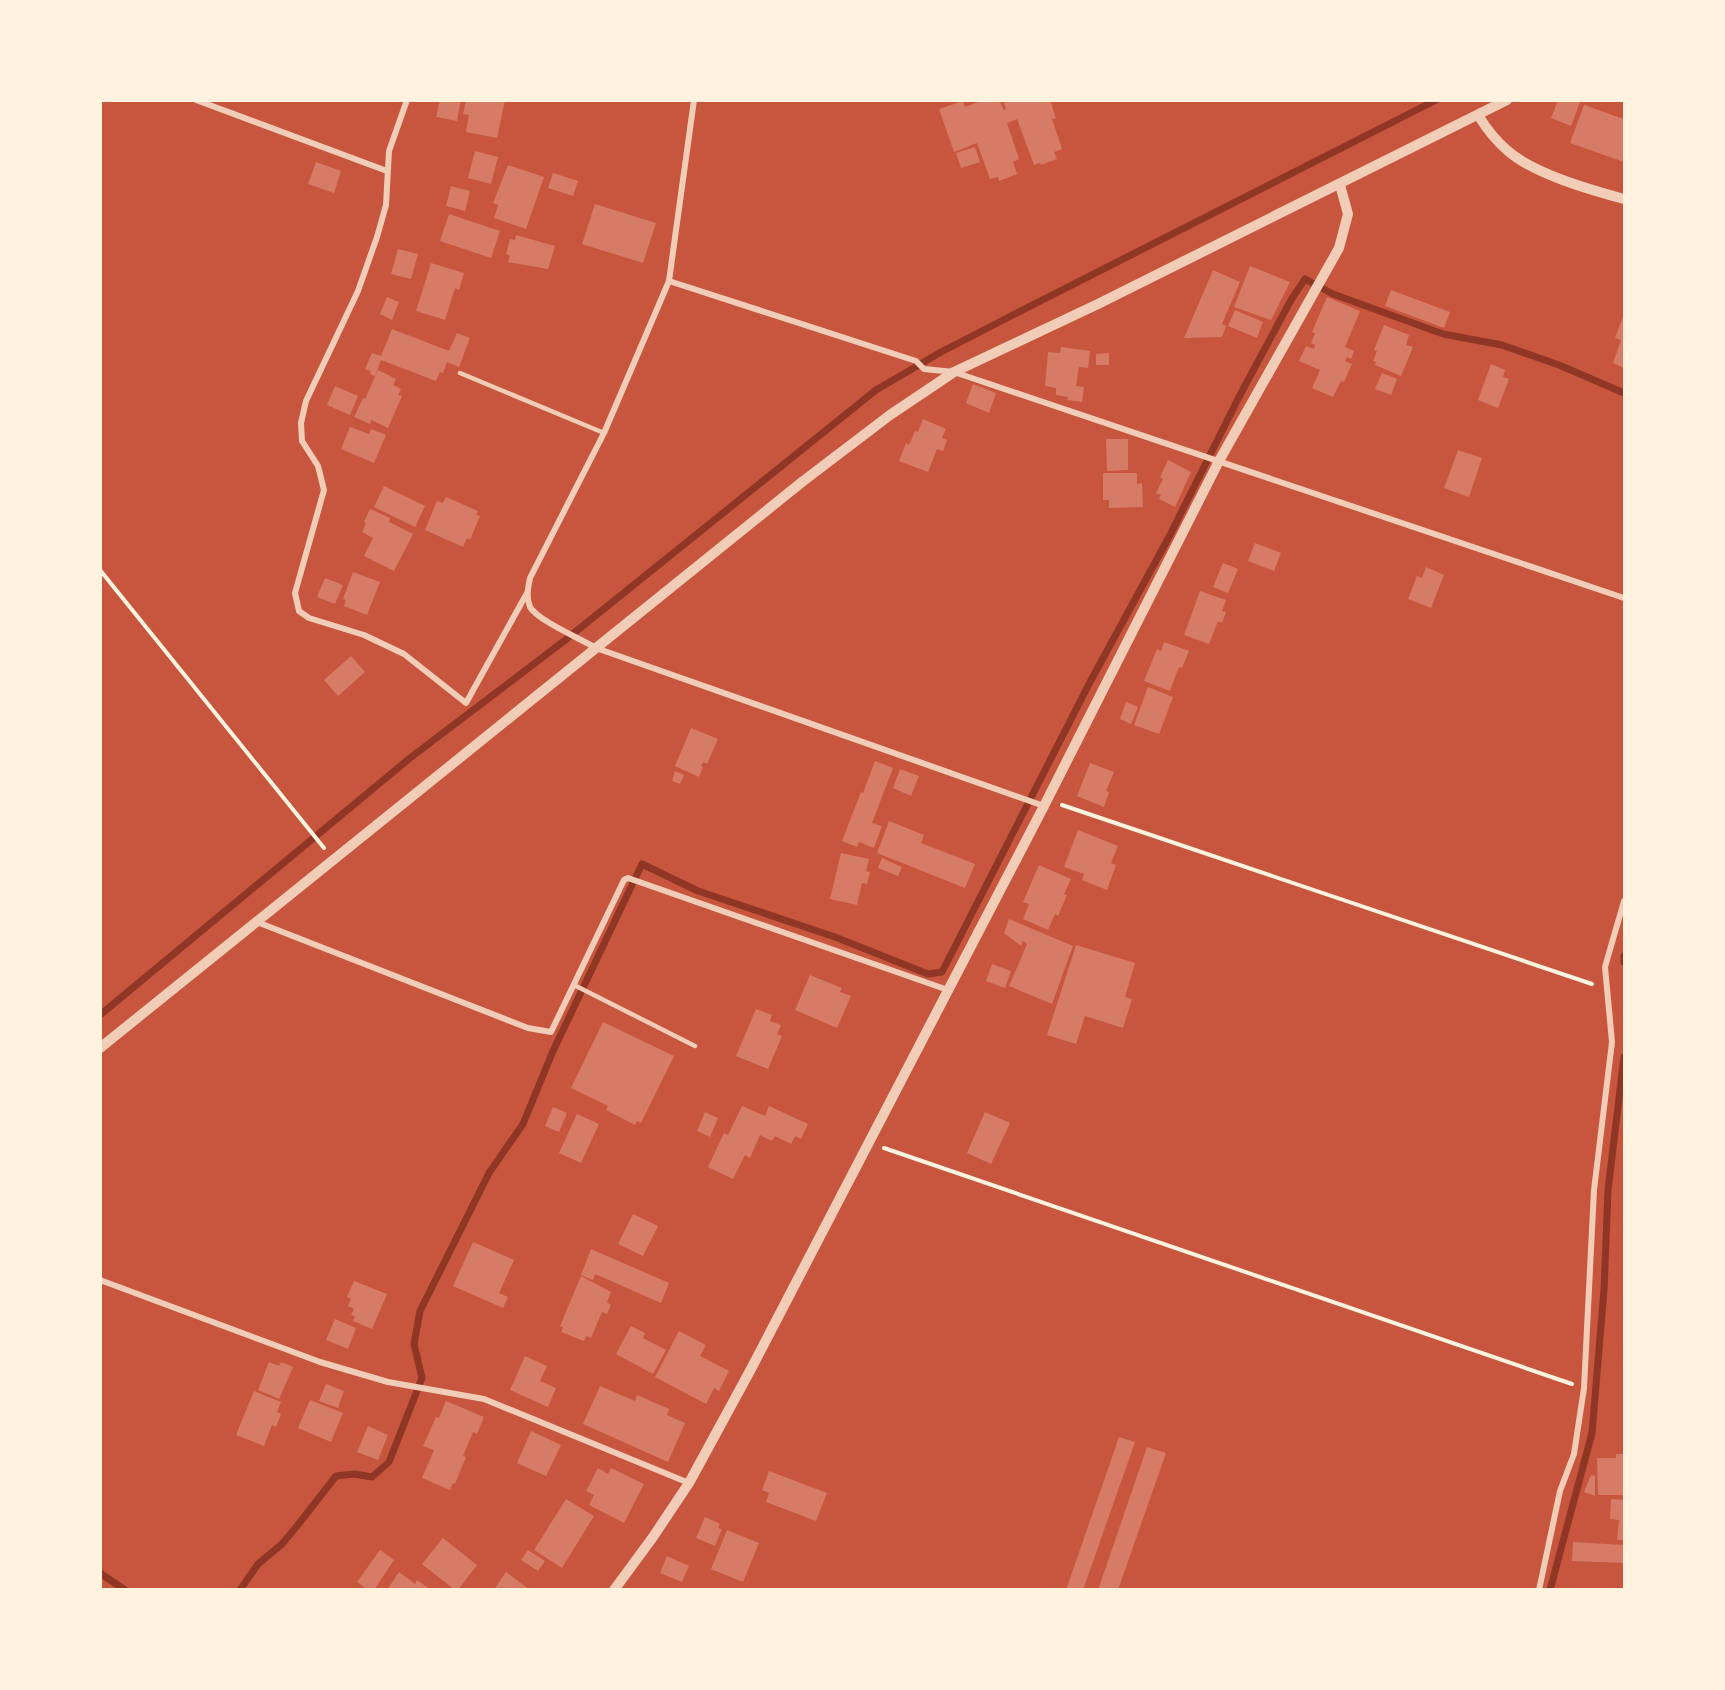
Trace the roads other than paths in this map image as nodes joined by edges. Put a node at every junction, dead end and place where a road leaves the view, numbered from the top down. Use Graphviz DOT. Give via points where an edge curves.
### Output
graph roads {
  1 [pos="196,100"];
  2 [pos="407,100"];
  3 [pos="694,100"];
  4 [pos="1507,100"];
  5 [pos="1478,115"];
  6 [pos="387,171"];
  7 [pos="1340,185"];
  8 [pos="1624,199"];
  9 [pos="669,281"];
  10 [pos="954,372"];
  11 [pos="460,373"];
  12 [pos="604,433"];
  13 [pos="1219,461"];
  14 [pos="527,593"];
  15 [pos="1624,598"];
  16 [pos="596,648"];
  17 [pos="1045,803"];
  18 [pos="1624,901"];
  19 [pos="257,922"];
  20 [pos="574,985"];
  21 [pos="948,990"];
  22 [pos="695,1046"];
  23 [pos="100,1048"];
  24 [pos="100,1280"];
  25 [pos="689,1483"];
  26 [pos="614,1590"];
  27 [pos="1539,1590"];
  1 -- 6 [label="street"];
  2 -- 6 [label="street" via="389,151"];
  3 -- 9 [label="street"];
  4 -- 5 [label="street"];
  5 -- 7 [label="street"];
  5 -- 8 [label="street" via="1508,152 1544,173"];
  6 -- 14 [label="street" via="386,205 377,237 358,291 306,401 300,423 302,441 318,466 324,489 296,593 298,611 404,654 466,703"];
  7 -- 10 [label="street"];
  7 -- 13 [label="street" via="1348,214 1339,248"];
  9 -- 10 [label="street" via="916,361 924,369"];
  9 -- 12 [label="street"];
  10 -- 13 [label="street"];
  10 -- 16 [label="street" via="802,482"];
  11 -- 12 [label="lane"];
  12 -- 14 [label="street" via="530,578"];
  13 -- 15 [label="street"];
  13 -- 17 [label="street"];
  14 -- 16 [label="street" via="530,607 540,617"];
  16 -- 17 [label="street"];
  16 -- 19 [label="street"];
  17 -- 21 [label="street"];
  18 -- 27 [label="street" via="1605,967 1612,1042 1594,1190 1584,1388 1574,1454 1560,1491"];
  19 -- 20 [label="street" via="528,1028 551,1032"];
  19 -- 23 [label="street"];
  20 -- 21 [label="street" via="628,878"];
  20 -- 22 [label="lane"];
  21 -- 25 [label="street"];
  24 -- 25 [label="street" via="320,1362 388,1382 484,1399"];
  25 -- 26 [label="street"];
}
